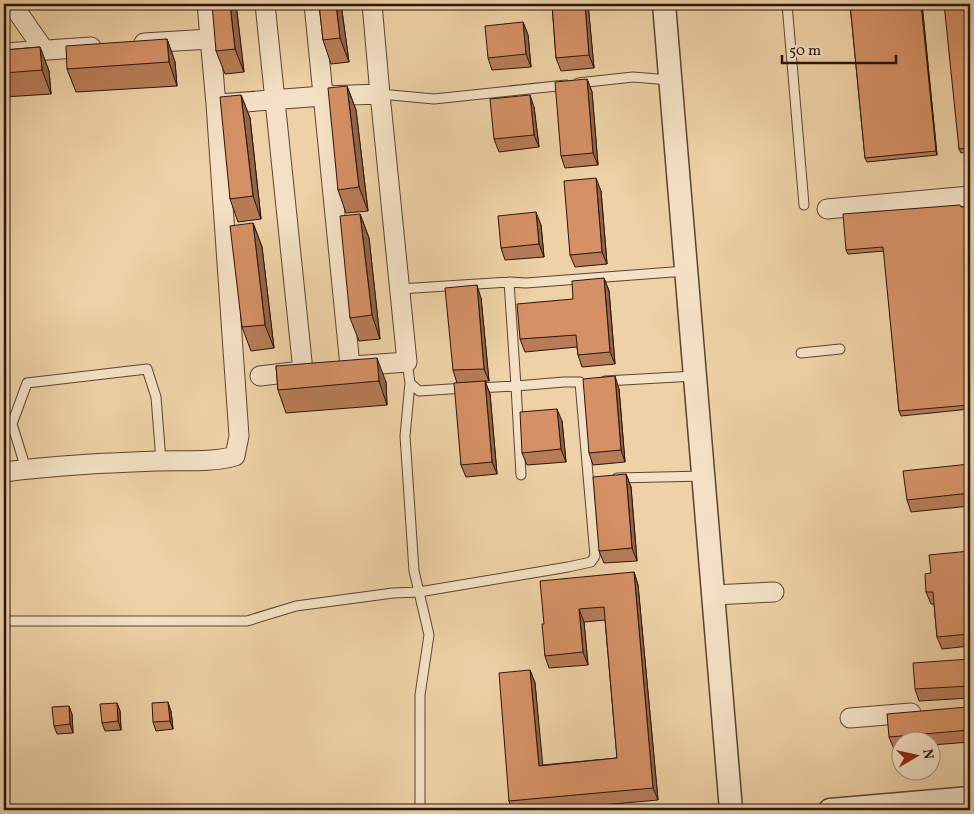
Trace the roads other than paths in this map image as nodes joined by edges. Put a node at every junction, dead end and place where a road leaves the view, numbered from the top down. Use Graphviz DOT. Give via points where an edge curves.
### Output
graph roads {
  1 [pos="207,4"];
  2 [pos="265,4"];
  3 [pos="314,4"];
  4 [pos="372,4"];
  5 [pos="664,4"];
  6 [pos="787,4"];
  7 [pos="15,8"];
  8 [pos="210,39"];
  9 [pos="44,50"];
  10 [pos="4,53"];
  11 [pos="670,80"];
  12 [pos="380,94"];
  13 [pos="323,96"];
  14 [pos="275,100"];
  15 [pos="216,104"];
  16 [pos="970,196"];
  17 [pos="804,205"];
  18 [pos="827,209"];
  19 [pos="686,271"];
  20 [pos="510,282"];
  21 [pos="399,289"];
  22 [pos="840,349"];
  23 [pos="801,352"];
  24 [pos="407,362"];
  25 [pos="350,366"];
  26 [pos="303,371"];
  27 [pos="260,376"];
  28 [pos="695,376"];
  29 [pos="599,381"];
  30 [pos="580,382"];
  31 [pos="590,382"];
  32 [pos="410,383"];
  33 [pos="516,386"];
  34 [pos="161,461"];
  35 [pos="26,469"];
  36 [pos="4,472"];
  37 [pos="521,475"];
  38 [pos="704,476"];
  39 [pos="608,478"];
  40 [pos="419,592"];
  41 [pos="774,592"];
  42 [pos="713,594"];
  43 [pos="4,621"];
  44 [pos="924,712"];
  45 [pos="850,718"];
  46 [pos="970,798"];
  47 [pos="420,810"];
  48 [pos="731,810"];
  49 [pos="830,810"];
  1 -- 8 [label="street"];
  2 -- 14 [label="street"];
  3 -- 13 [label="street"];
  4 -- 12 [label="street"];
  5 -- 11 [label="street"];
  6 -- 17 [label="lane"];
  7 -- 9 [label="street"];
  8 -- 9 [label="street"];
  8 -- 15 [label="street"];
  9 -- 10 [label="street"];
  11 -- 12 [label="lane" via="633,77 434,99"];
  11 -- 19 [label="street"];
  12 -- 13 [label="street"];
  12 -- 21 [label="street"];
  13 -- 14 [label="street"];
  13 -- 25 [label="street"];
  14 -- 15 [label="street"];
  14 -- 26 [label="street"];
  15 -- 34 [label="street" via="239,436 235,456 218,461"];
  16 -- 18 [label="street"];
  19 -- 20 [label="lane"];
  19 -- 28 [label="street"];
  20 -- 21 [label="lane"];
  20 -- 33 [label="lane"];
  21 -- 24 [label="street"];
  22 -- 23 [label="lane"];
  24 -- 25 [label="street"];
  24 -- 32 [label="lane"];
  25 -- 26 [label="street"];
  26 -- 27 [label="street"];
  28 -- 29 [label="lane"];
  28 -- 38 [label="street"];
  30 -- 31 [label="lane"];
  30 -- 33 [label="lane"];
  30 -- 40 [label="lane" via="593,479 595,556 591,562"];
  32 -- 33 [label="lane" via="419,391"];
  32 -- 40 [label="lane" via="405,436 414,571"];
  33 -- 37 [label="lane"];
  34 -- 35 [label="street"];
  34 -- 35 [label="lane" via="156,397 148,369 27,383 12,424"];
  35 -- 36 [label="street"];
  38 -- 39 [label="lane"];
  38 -- 42 [label="street"];
  40 -- 43 [label="lane" via="296,606 247,620"];
  40 -- 47 [label="lane" via="429,635 420,695"];
  41 -- 42 [label="street"];
  42 -- 48 [label="street"];
  44 -- 45 [label="street"];
  46 -- 49 [label="street"];
}
